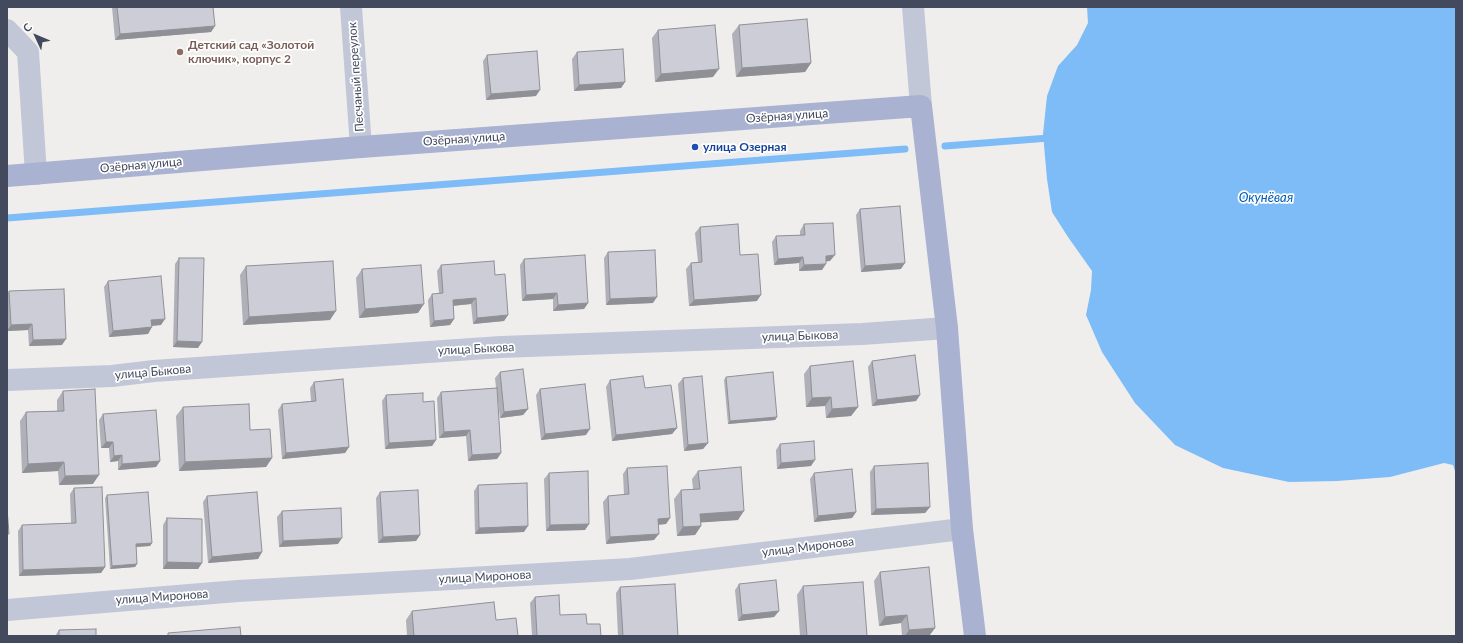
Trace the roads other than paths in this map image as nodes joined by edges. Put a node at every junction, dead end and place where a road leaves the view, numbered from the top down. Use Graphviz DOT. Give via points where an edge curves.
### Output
graph roads {
  1 [pos="351,7"];
  2 [pos="914,7"];
  3 [pos="7,30"];
  4 [pos="921,106"];
  5 [pos="361,147"];
  6 [pos="36,174"];
  7 [pos="7,176"];
  8 [pos="947,328"];
  9 [pos="7,380"];
  10 [pos="962,529"];
  11 [pos="7,610"];
  12 [pos="975,636"];
  1 -- 5 [label="street, Песчаный переулок"];
  2 -- 4 [label="street"];
  3 -- 6 [label="street" via="28,52"];
  4 -- 5 [label="main road, Озёрная улица"];
  4 -- 8 [label="main road"];
  5 -- 6 [label="main road, Озёрная улица"];
  6 -- 7 [label="main road, Озёрная улица"];
  8 -- 9 [label="street, улица Быкова" via="862,334 501,347 112,376"];
  8 -- 10 [label="main road"];
  10 -- 11 [label="street, улица Миронова" via="630,569 238,592"];
  10 -- 12 [label="main road"];
}
